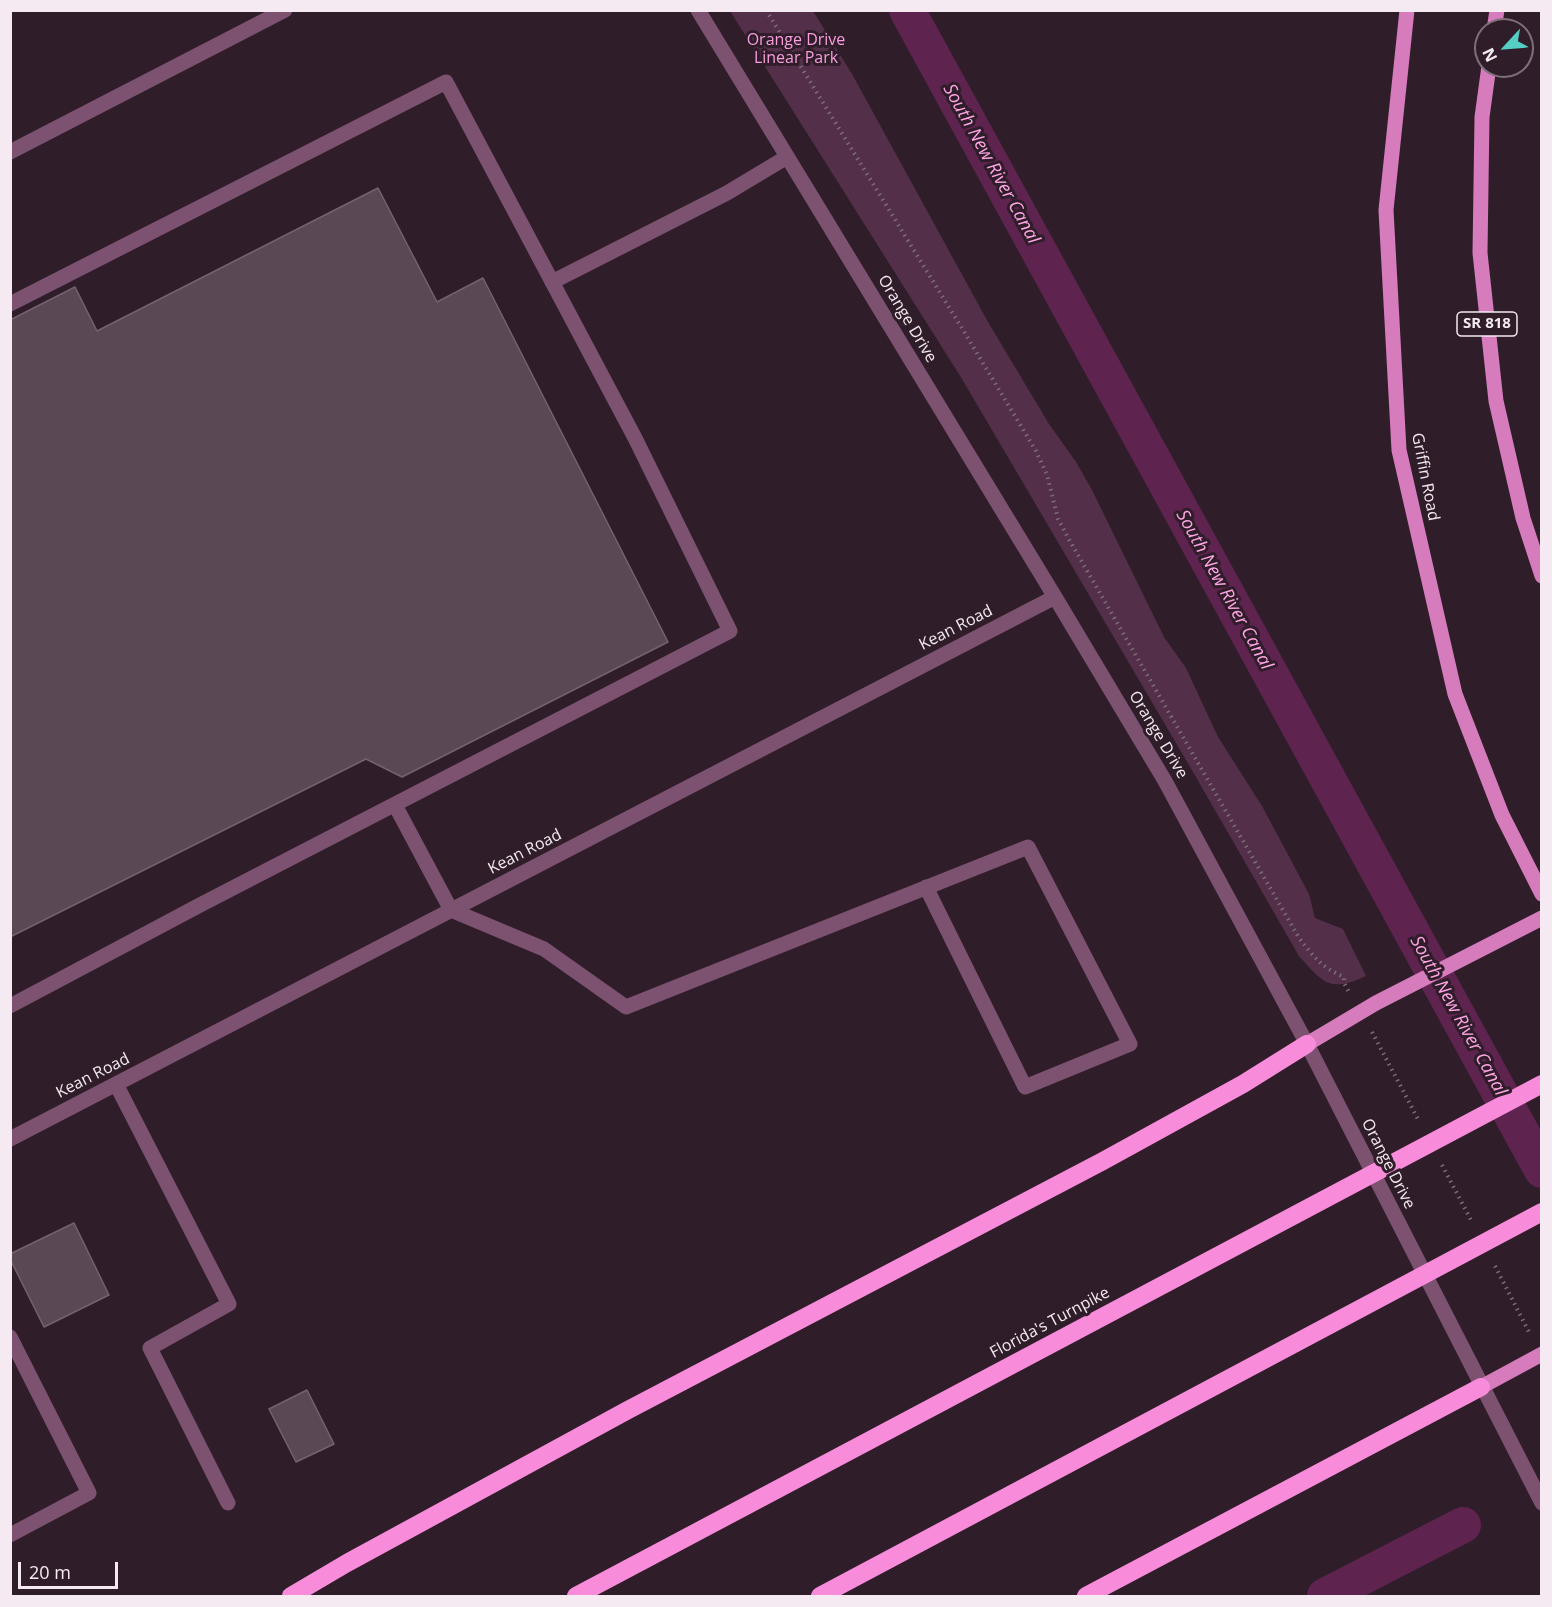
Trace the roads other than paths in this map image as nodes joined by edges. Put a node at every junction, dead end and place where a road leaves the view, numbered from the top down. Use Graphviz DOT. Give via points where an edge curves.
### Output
graph roads {
  1 [pos="285,10"];
  2 [pos="698,10"];
  3 [pos="1407,10"];
  4 [pos="1487,78"];
  5 [pos="10,152"];
  6 [pos="787,157"];
  7 [pos="552,282"];
  8 [pos="10,304"];
  9 [pos="1542,576"];
  10 [pos="1055,597"];
  11 [pos="395,805"];
  12 [pos="926,887"];
  13 [pos="1542,894"];
  14 [pos="451,910"];
  15 [pos="1542,918"];
  16 [pos="10,1006"];
  17 [pos="1307,1044"];
  18 [pos="116,1084"];
  19 [pos="1542,1084"];
  20 [pos="10,1139"];
  21 [pos="1542,1212"];
  22 [pos="10,1337"];
  23 [pos="1542,1354"];
  24 [pos="1481,1386"];
  25 [pos="228,1503"];
  26 [pos="1542,1503"];
  27 [pos="10,1535"];
  28 [pos="291,1596"];
  29 [pos="576,1596"];
  30 [pos="820,1596"];
  31 [pos="1086,1596"];
  1 -- 5 [label="street"];
  2 -- 6 [label="street, Orange Drive"];
  3 -- 13 [label="main road, Griffin Road" via="1386,210 1399,450 1455,694 1502,815"];
  4 -- 9 [label="main road, SR 818" via="1482,117 1480,254 1496,401 1523,518"];
  6 -- 7 [label="street" via="727,193"];
  6 -- 10 [label="street, Orange Drive"];
  7 -- 8 [label="street" via="446,82"];
  7 -- 11 [label="street" via="635,438 730,631"];
  10 -- 14 [label="street, Kean Road"];
  10 -- 17 [label="street, Orange Drive" via="1165,781"];
  11 -- 14 [label="street"];
  11 -- 16 [label="street"];
  12 -- 12 [label="street" via="1025,1088 1130,1044 1028,847"];
  12 -- 14 [label="street" via="626,1007 544,950"];
  14 -- 18 [label="street, Kean Road"];
  15 -- 17 [label="main road" via="1376,1003"];
  17 -- 24 [label="street, Orange Drive"];
  17 -- 28 [label="highway" via="1103,1161 628,1410"];
  18 -- 20 [label="street, Kean Road"];
  18 -- 25 [label="street" via="229,1304 150,1348"];
  19 -- 29 [label="highway, Florida's Turnpike, bridge"];
  21 -- 30 [label="highway, bridge"];
  22 -- 27 [label="street" via="89,1493"];
  23 -- 24 [label="main road"];
  24 -- 26 [label="street, Orange Drive"];
  24 -- 31 [label="highway"];
}
